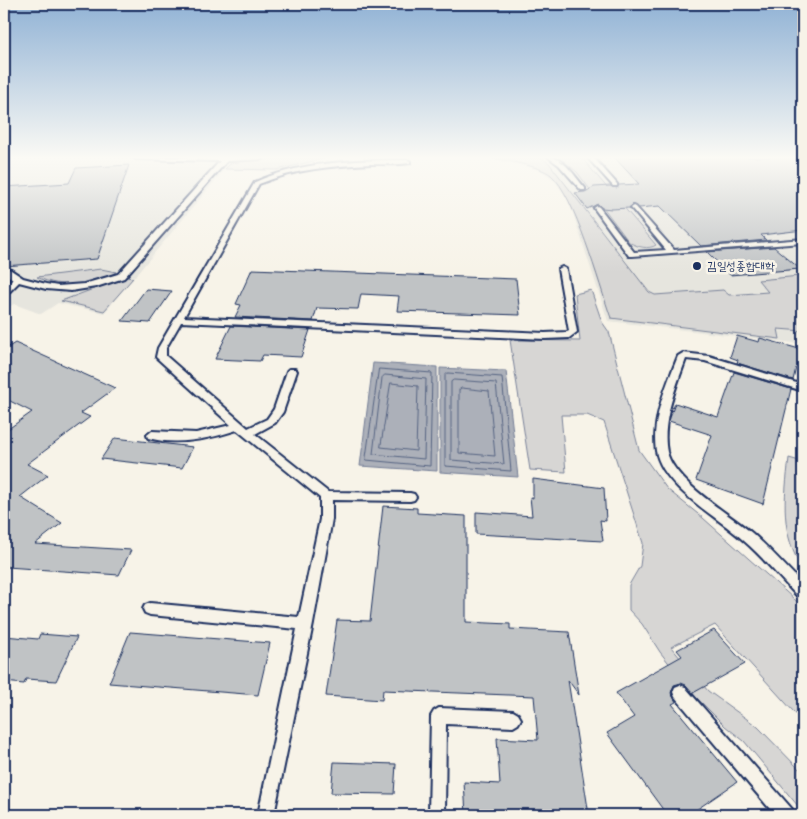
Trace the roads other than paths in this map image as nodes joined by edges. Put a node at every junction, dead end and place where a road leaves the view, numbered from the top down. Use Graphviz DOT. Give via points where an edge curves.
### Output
graph roads {
  1 [pos="193,195"];
  2 [pos="250,195"];
  3 [pos="597,208"];
  4 [pos="634,208"];
  5 [pos="803,241"];
  6 [pos="672,252"];
  7 [pos="562,269"];
  8 [pos="4,270"];
  9 [pos="18,279"];
  10 [pos="4,292"];
  11 [pos="178,319"];
  12 [pos="292,371"];
  13 [pos="803,388"];
  14 [pos="243,429"];
  15 [pos="152,435"];
  16 [pos="326,496"];
  17 [pos="410,497"];
  18 [pos="803,593"];
  19 [pos="150,609"];
  20 [pos="306,624"];
  21 [pos="680,692"];
  22 [pos="513,720"];
  23 [pos="266,815"];
  24 [pos="437,815"];
  25 [pos="786,815"];
  1 -- 9 [label="lane" via="121,276 82,288 60,288"];
  2 -- 11 [label="lane"];
  3 -- 6 [label="lane" via="632,254"];
  4 -- 6 [label="lane"];
  5 -- 6 [label="lane"];
  7 -- 11 [label="lane" via="573,332 569,335"];
  8 -- 9 [label="lane"];
  9 -- 10 [label="lane"];
  11 -- 14 [label="lane" via="162,348 161,357"];
  12 -- 14 [label="lane" via="279,410 271,421"];
  13 -- 18 [label="lane" via="706,358 683,356 665,406 662,445 665,462 684,484 747,536"];
  14 -- 15 [label="lane" via="206,437"];
  14 -- 16 [label="lane"];
  16 -- 17 [label="lane"];
  16 -- 20 [label="lane" via="326,519"];
  19 -- 20 [label="lane"];
  20 -- 23 [label="lane"];
  21 -- 25 [label="lane"];
  22 -- 24 [label="lane" via="439,716"];
}
